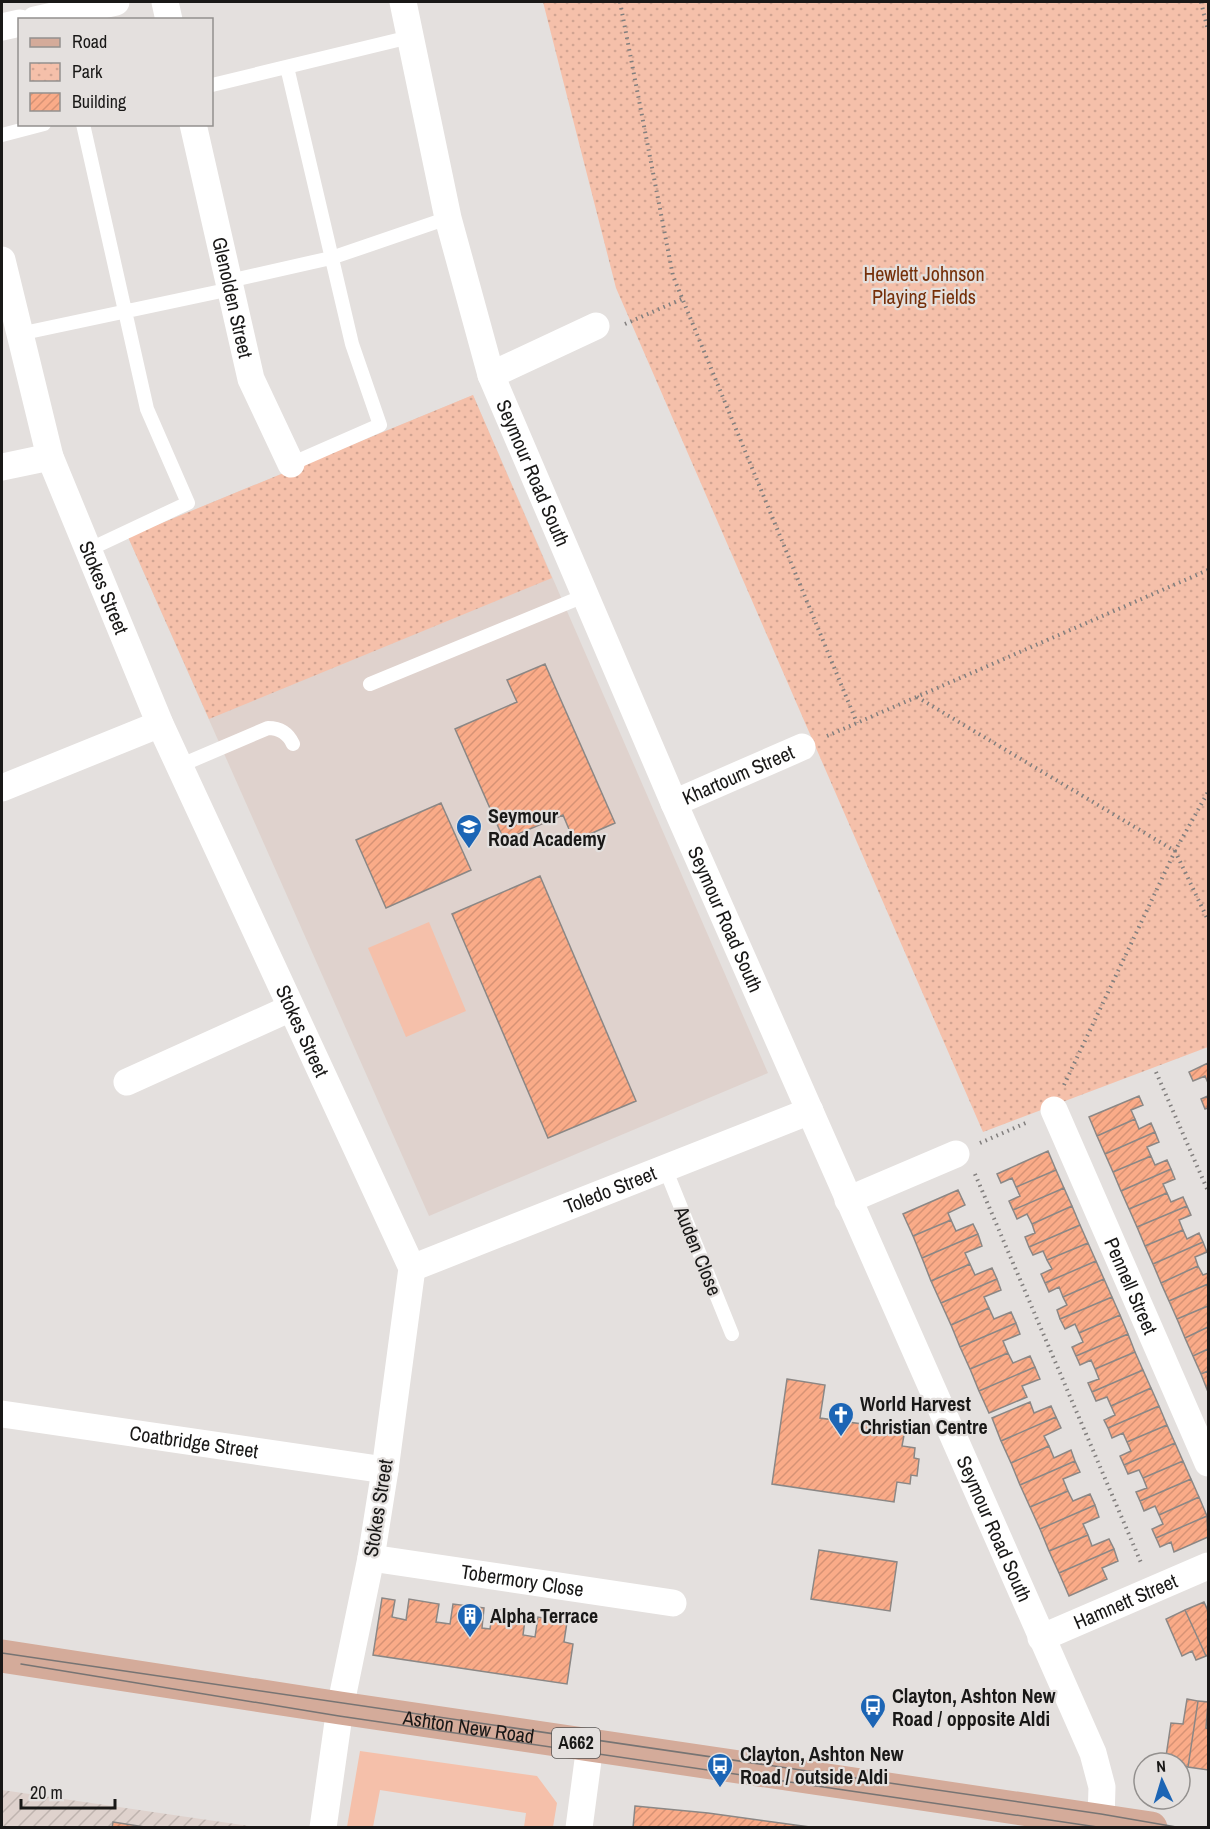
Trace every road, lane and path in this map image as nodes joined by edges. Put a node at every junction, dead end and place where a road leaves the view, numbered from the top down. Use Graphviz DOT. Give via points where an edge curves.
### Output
graph roads {
  1 [pos="116,2"];
  2 [pos="165,2"];
  3 [pos="403,2"];
  4 [pos="620,2"];
  5 [pos="1201,2"];
  6 [pos="44,18"];
  7 [pos="169,18"];
  8 [pos="18,23"];
  9 [pos="2,27"];
  10 [pos="1209,30"];
  11 [pos="410,37"];
  12 [pos="287,67"];
  13 [pos="213,85"];
  14 [pos="36,126"];
  15 [pos="83,126"];
  16 [pos="193,126"];
  17 [pos="2,135"];
  18 [pos="448,218"];
  19 [pos="331,258"];
  20 [pos="2,261"];
  21 [pos="230,285"];
  22 [pos="682,299"];
  23 [pos="124,312"];
  24 [pos="596,326"];
  25 [pos="20,334"];
  26 [pos="491,375"];
  27 [pos="50,457"];
  28 [pos="291,464"];
  29 [pos="2,467"];
  30 [pos="88,550"];
  31 [pos="1209,570"];
  32 [pos="584,596"];
  33 [pos="370,684"];
  34 [pos="916,697"];
  35 [pos="857,723"];
  36 [pos="160,724"];
  37 [pos="293,744"];
  38 [pos="802,747"];
  39 [pos="179,766"];
  40 [pos="2,788"];
  41 [pos="1209,792"];
  42 [pos="674,803"];
  43 [pos="1175,851"];
  44 [pos="1209,920"];
  45 [pos="291,1008"];
  46 [pos="1156,1072"];
  47 [pos="127,1082"];
  48 [pos="1054,1110"];
  49 [pos="810,1111"];
  50 [pos="960,1152"];
  51 [pos="665,1168"];
  52 [pos="1209,1191"];
  53 [pos="848,1200"];
  54 [pos="412,1268"];
  55 [pos="732,1334"];
  56 [pos="2,1414"];
  57 [pos="1209,1463"];
  58 [pos="385,1470"];
  59 [pos="370,1558"];
  60 [pos="1209,1566"];
  61 [pos="1152,1590"];
  62 [pos="673,1603"];
  63 [pos="1041,1638"];
  64 [pos="2,1656"];
  65 [pos="340,1708"];
  66 [pos="590,1745"];
  67 [pos="1101,1819"];
  68 [pos="322,1827"];
  69 [pos="579,1827"];
  70 [pos="1151,1827"];
  1 -- 6 [label="street"];
  2 -- 7 [label="street"];
  3 -- 11 [label="street, Seymour Road South"];
  4 -- 22 [label="path" via="673,276"];
  5 -- 10 [label="path"];
  8 -- 9 [label="street"];
  11 -- 12 [label="lane"];
  11 -- 18 [label="street, Seymour Road South"];
  12 -- 13 [label="lane"];
  12 -- 19 [label="lane"];
  14 -- 17 [label="lane"];
  15 -- 23 [label="lane"];
  16 -- 21 [label="street, Glenolden Street"];
  18 -- 19 [label="lane"];
  18 -- 26 [label="street, Seymour Road South"];
  19 -- 21 [label="lane"];
  19 -- 28 [label="lane" via="352,344 380,425"];
  20 -- 25 [label="street, Stokes Street"];
  21 -- 23 [label="lane"];
  21 -- 28 [label="street, Glenolden Street" via="251,378"];
  22 -- 24 [label="path" via="617,327"];
  22 -- 35 [label="path"];
  23 -- 25 [label="lane"];
  23 -- 30 [label="lane" via="147,409 188,503"];
  24 -- 26 [label="street"];
  25 -- 27 [label="street, Stokes Street"];
  26 -- 32 [label="street, Seymour Road South"];
  27 -- 29 [label="street"];
  27 -- 30 [label="street, Stokes Street"];
  30 -- 36 [label="street, Stokes Street"];
  31 -- 34 [label="path"];
  32 -- 33 [label="lane"];
  32 -- 42 [label="street, Seymour Road South"];
  34 -- 35 [label="path"];
  34 -- 43 [label="path"];
  35 -- 38 [label="path"];
  36 -- 39 [label="street, Stokes Street"];
  36 -- 40 [label="street"];
  37 -- 39 [label="lane" via="284,732 268,729"];
  38 -- 42 [label="street, Khartoum Street"];
  39 -- 45 [label="street, Stokes Street"];
  41 -- 43 [label="path"];
  42 -- 49 [label="street, Seymour Road South"];
  43 -- 44 [label="path"];
  43 -- 48 [label="path"];
  45 -- 47 [label="street"];
  45 -- 54 [label="street, Stokes Street"];
  46 -- 52 [label="path"];
  48 -- 50 [label="path"];
  48 -- 57 [label="street, Pennell Street"];
  49 -- 51 [label="street, Toledo Street"];
  49 -- 53 [label="street, Seymour Road South"];
  50 -- 53 [label="street"];
  50 -- 61 [label="path"];
  51 -- 54 [label="street, Toledo Street"];
  51 -- 55 [label="lane, Auden Close"];
  53 -- 63 [label="street, Seymour Road South"];
  54 -- 58 [label="street, Stokes Street"];
  56 -- 58 [label="street, Coatbridge Street"];
  58 -- 59 [label="street, Stokes Street"];
  59 -- 62 [label="street, Tobermory Close"];
  59 -- 65 [label="street, Stokes Street"];
  60 -- 61 [label="street, Hamnett Street"];
  61 -- 63 [label="street, Hamnett Street"];
  63 -- 67 [label="street, Seymour Road South" via="1093,1753 1102,1787"];
  64 -- 65 [label="main road, Ashton New Road / A662"];
  65 -- 66 [label="main road, Ashton New Road / A662"];
  65 -- 68 [label="street, Stokes Street"];
  66 -- 67 [label="main road, Ashton New Road / A662"];
  66 -- 69 [label="street"];
  67 -- 70 [label="main road, Ashton New Road / A662"];
}
